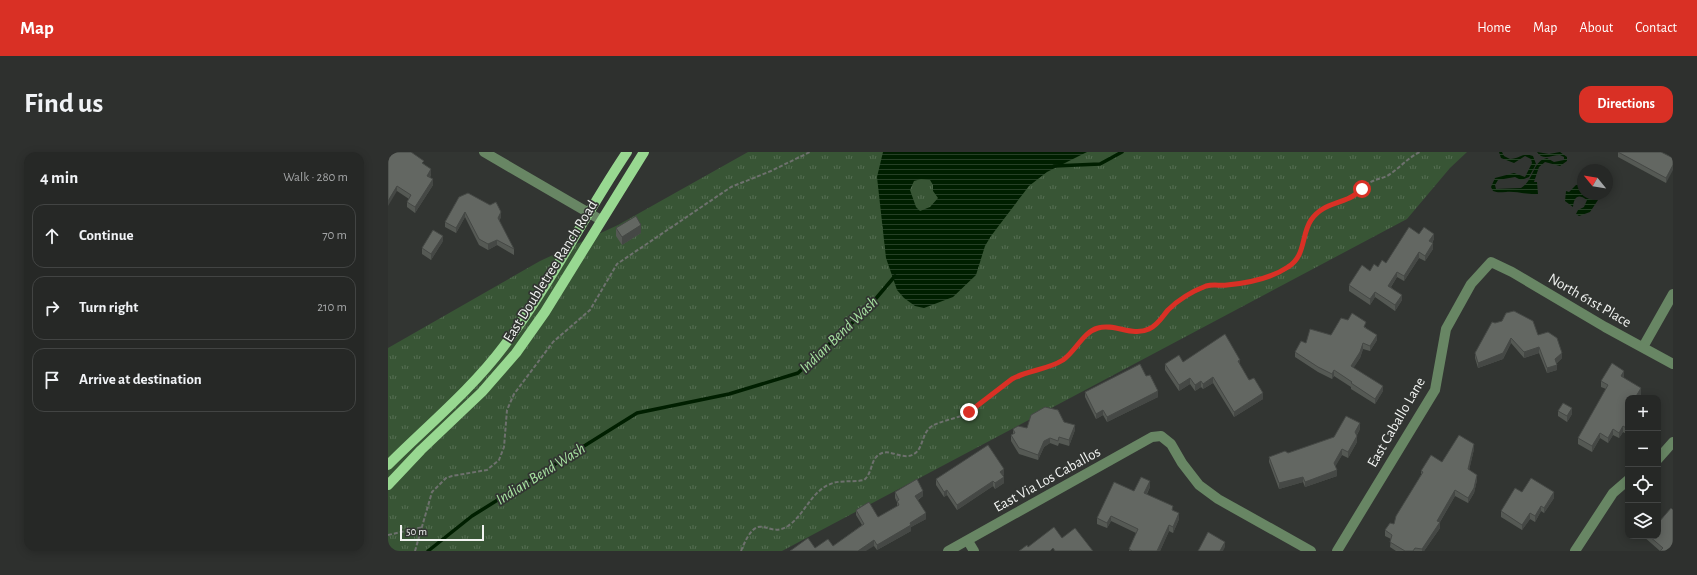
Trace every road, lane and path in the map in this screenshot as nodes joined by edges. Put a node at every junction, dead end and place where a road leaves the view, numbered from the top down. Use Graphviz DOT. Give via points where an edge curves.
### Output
graph roads {
  1 [pos="484,152"];
  2 [pos="627,152"];
  3 [pos="644,152"];
  4 [pos="810,152"];
  5 [pos="1420,152"];
  6 [pos="588,212"];
  7 [pos="600,220"];
  8 [pos="1491,262"];
  9 [pos="1673,294"];
  10 [pos="1643,347"];
  11 [pos="1673,364"];
  12 [pos="1673,442"];
  13 [pos="1661,456"];
  14 [pos="388,465"];
  15 [pos="1625,483"];
  16 [pos="388,485"];
  17 [pos="423,527"];
  18 [pos="388,535"];
  19 [pos="968,540"];
  20 [pos="415,551"];
  21 [pos="741,551"];
  22 [pos="948,551"];
  23 [pos="974,551"];
  24 [pos="1311,551"];
  25 [pos="1337,551"];
  26 [pos="1576,551"];
  1 -- 6 [label="street"];
  2 -- 6 [label="main road, East Doubletree Ranch Road"];
  3 -- 7 [label="main road, East Doubletree Ranch Road"];
  4 -- 17 [label="path" via="731,187 616,264 590,310 553,342 514,394 507,410 504,447 499,460 487,470 452,476 440,483 429,500"];
  5 -- 21 [label="path" via="1353,196 1322,209 1308,225 1298,257 1282,271 1245,283 1208,286 1174,304 1156,325 1145,331 1106,327 1095,329 1062,360 1040,371 1019,375 994,391 969,412 930,427 918,450 912,455 907,457 881,453 875,458 864,480 839,481 828,485 814,496 787,526 777,529 752,529"];
  6 -- 7 [label="street"];
  6 -- 14 [label="main road, East Doubletree Ranch Road" via="534,304 490,364"];
  7 -- 16 [label="main road, East Doubletree Ranch Road" via="545,312 516,353 482,392"];
  8 -- 10 [label="street, North 61st Place"];
  8 -- 25 [label="street, East Caballo Lane" via="1471,284 1446,329 1435,390"];
  9 -- 10 [label="street"];
  10 -- 11 [label="street, North 61st Place"];
  12 -- 13 [label="street"];
  15 -- 26 [label="street" via="1613,493"];
  17 -- 18 [label="path"];
  17 -- 20 [label="path"];
  19 -- 22 [label="street, East Via Los Caballos"];
  19 -- 23 [label="street"];
  19 -- 24 [label="street, East Via Los Caballos" via="1152,437 1162,436 1171,444 1199,484 1218,499"];
}
